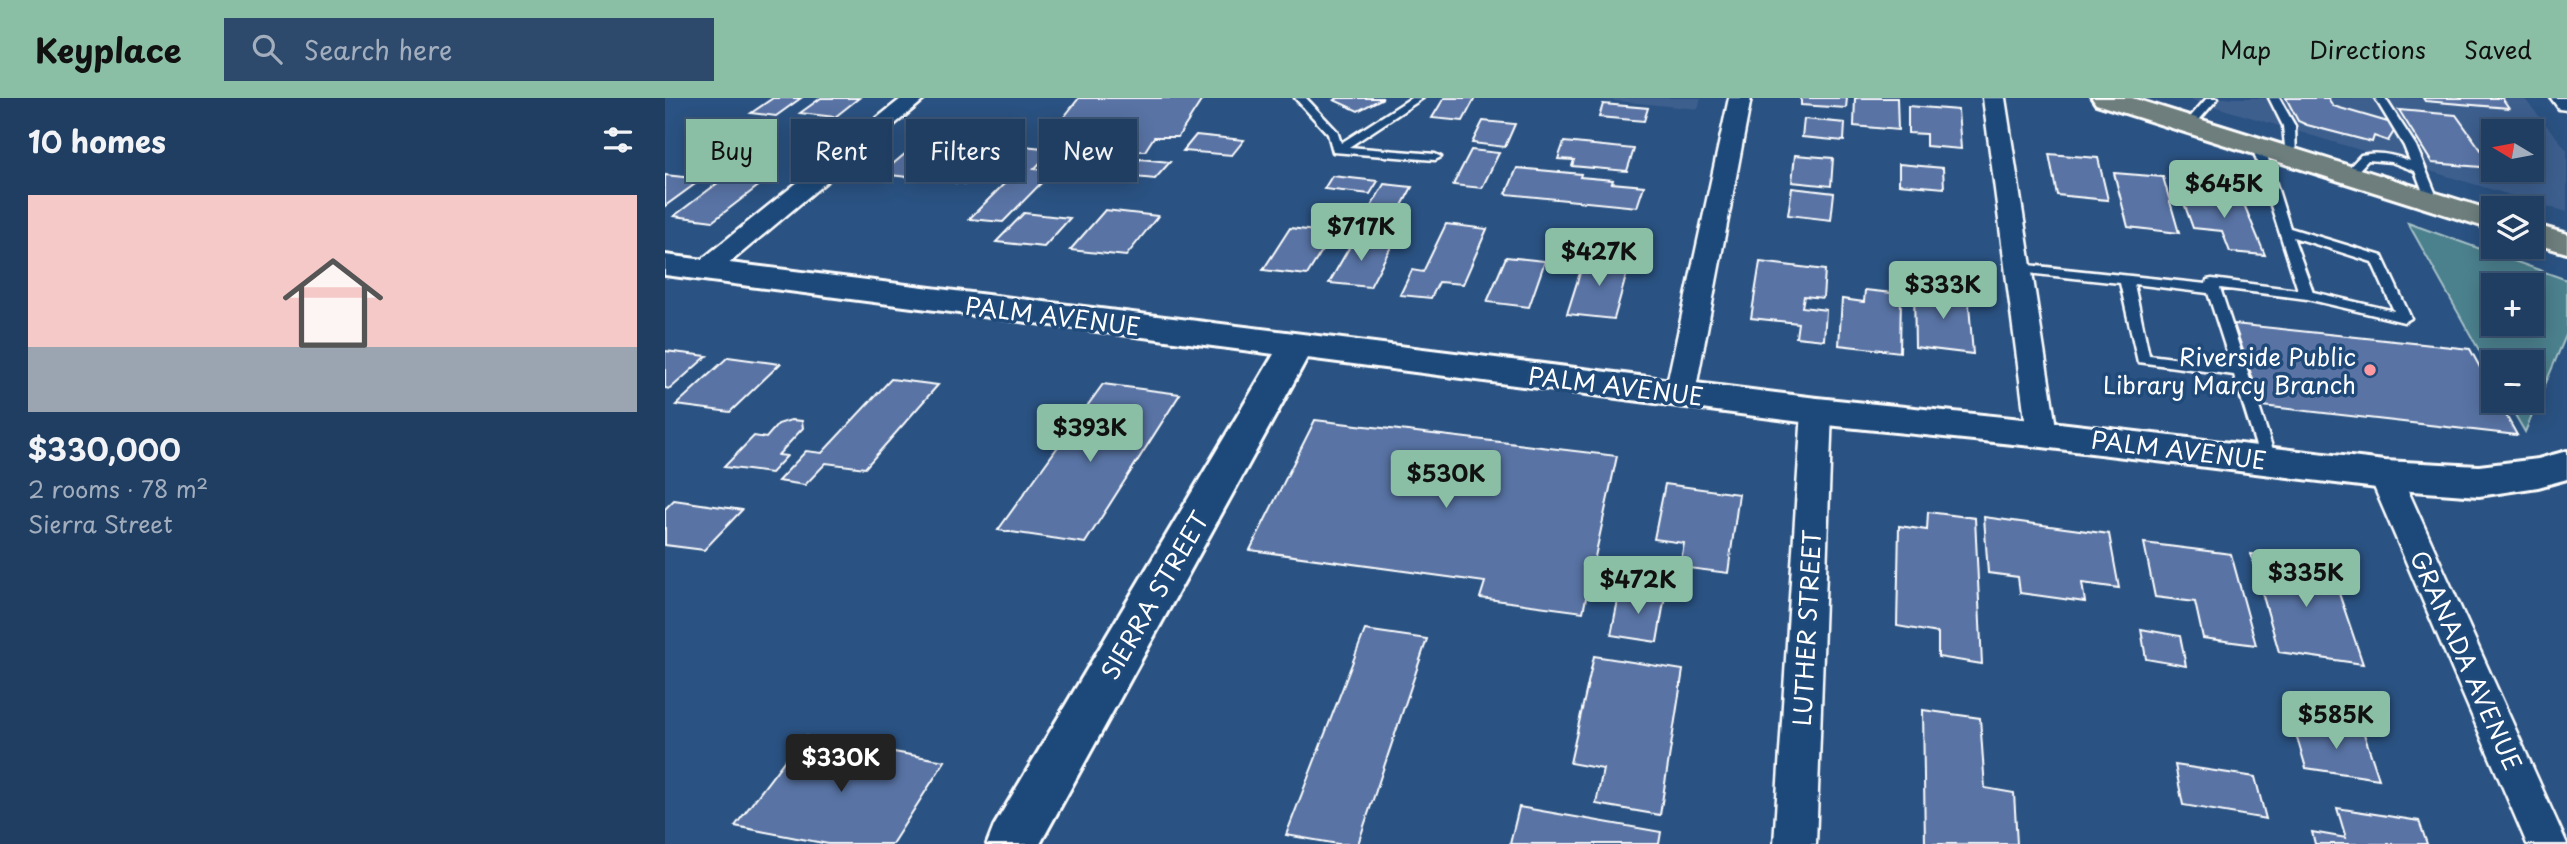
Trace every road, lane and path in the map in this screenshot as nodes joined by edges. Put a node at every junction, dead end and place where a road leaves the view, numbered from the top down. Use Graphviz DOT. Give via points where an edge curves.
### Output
graph roads {
  1 [pos="915,98"];
  2 [pos="1300,98"];
  3 [pos="1418,98"];
  4 [pos="1740,98"];
  5 [pos="1994,98"];
  6 [pos="2105,98"];
  7 [pos="2213,98"];
  8 [pos="2274,98"];
  9 [pos="2380,98"];
  10 [pos="2562,98"];
  11 [pos="2567,104"];
  12 [pos="2190,124"];
  13 [pos="2258,146"];
  14 [pos="1336,150"];
  15 [pos="1435,157"];
  16 [pos="2292,157"];
  17 [pos="2419,169"];
  18 [pos="2348,175"];
  19 [pos="2433,202"];
  20 [pos="2481,217"];
  21 [pos="2284,230"];
  22 [pos="2544,237"];
  23 [pos="2567,244"];
  24 [pos="665,265"];
  25 [pos="2018,268"];
  26 [pos="705,270"];
  27 [pos="2126,280"];
  28 [pos="2214,289"];
  29 [pos="2307,295"];
  30 [pos="1296,346"];
  31 [pos="2239,371"];
  32 [pos="1680,393"];
  33 [pos="1817,411"];
  34 [pos="2042,434"];
  35 [pos="2267,459"];
  36 [pos="2567,465"];
  37 [pos="2385,475"];
  38 [pos="1012,844"];
  39 [pos="1795,844"];
  40 [pos="2548,844"];
  1 -- 26 [label="street"];
  2 -- 14 [label="lane" via="1333,133"];
  3 -- 14 [label="lane"];
  4 -- 32 [label="street"];
  5 -- 25 [label="street"];
  6 -- 12 [label="main road"];
  7 -- 12 [label="lane"];
  8 -- 16 [label="lane" via="2289,126"];
  9 -- 17 [label="lane"];
  10 -- 11 [label="street"];
  12 -- 13 [label="main road"];
  13 -- 16 [label="main road"];
  13 -- 21 [label="lane"];
  14 -- 15 [label="lane"];
  16 -- 18 [label="main road"];
  17 -- 18 [label="lane" via="2401,160 2365,157"];
  17 -- 19 [label="lane"];
  18 -- 19 [label="main road"];
  19 -- 20 [label="main road"];
  21 -- 29 [label="lane"];
  21 -- 29 [label="lane" via="2377,259 2404,318"];
  22 -- 23 [label="main road"];
  24 -- 26 [label="street, PALM AVENUE"];
  25 -- 27 [label="lane"];
  25 -- 34 [label="street"];
  26 -- 30 [label="street, PALM AVENUE"];
  27 -- 28 [label="lane"];
  27 -- 31 [label="lane" via="2143,359"];
  28 -- 29 [label="lane" via="2212,283"];
  28 -- 31 [label="lane"];
  30 -- 32 [label="street, PALM AVENUE"];
  30 -- 38 [label="street, SIERRA STREET"];
  31 -- 35 [label="lane"];
  32 -- 33 [label="street, PALM AVENUE"];
  33 -- 34 [label="street, PALM AVENUE"];
  33 -- 39 [label="street, LUTHER STREET"];
  34 -- 35 [label="street, PALM AVENUE"];
  35 -- 37 [label="street, PALM AVENUE"];
  36 -- 37 [label="street, PALM AVENUE" via="2479,481"];
  37 -- 40 [label="street, GRANADA AVENUE"];
}
